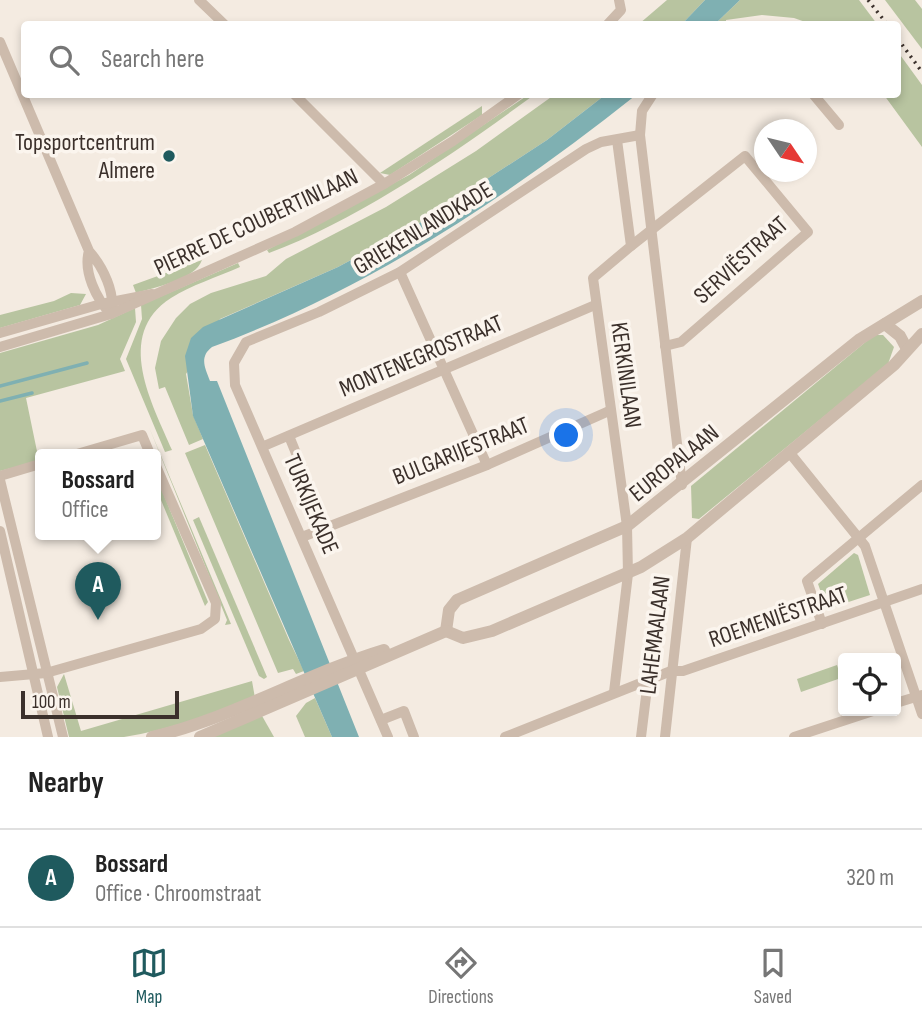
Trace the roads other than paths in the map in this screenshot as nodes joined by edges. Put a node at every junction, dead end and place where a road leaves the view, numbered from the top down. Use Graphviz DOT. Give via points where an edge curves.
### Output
graph roads {
  1 [pos="199,0"];
  2 [pos="620,0"];
  3 [pos="221,21"];
  4 [pos="613,21"];
  5 [pos="0,42"];
  6 [pos="21,91"];
  7 [pos="24,98"];
  8 [pos="298,98"];
  9 [pos="513,98"];
  10 [pos="650,98"];
  11 [pos="816,98"];
  12 [pos="839,125"];
  13 [pos="640,135"];
  14 [pos="617,140"];
  15 [pos="384,184"];
  16 [pos="652,232"];
  17 [pos="631,246"];
  18 [pos="89,251"];
  19 [pos="400,272"];
  20 [pos="152,294"];
  21 [pos="922,300"];
  22 [pos="114,301"];
  23 [pos="101,304"];
  24 [pos="595,305"];
  25 [pos="110,314"];
  26 [pos="885,324"];
  27 [pos="0,333"];
  28 [pos="922,334"];
  29 [pos="665,346"];
  30 [pos="0,347"];
  31 [pos="907,349"];
  32 [pos="234,363"];
  33 [pos="444,369"];
  34 [pos="609,411"];
  35 [pos="289,436"];
  36 [pos="264,446"];
  37 [pos="94,449"];
  38 [pos="148,449"];
  39 [pos="789,452"];
  40 [pos="488,465"];
  41 [pos="35,466"];
  42 [pos="161,477"];
  43 [pos="0,478"];
  44 [pos="682,485"];
  45 [pos="922,485"];
  46 [pos="627,526"];
  47 [pos="326,527"];
  48 [pos="0,531"];
  49 [pos="302,537"];
  50 [pos="687,538"];
  51 [pos="858,538"];
  52 [pos="628,574"];
  53 [pos="922,589"];
  54 [pos="884,603"];
  55 [pos="822,624"];
  56 [pos="446,631"];
  57 [pos="356,665"];
  58 [pos="671,671"];
  59 [pos="40,674"];
  60 [pos="0,677"];
  61 [pos="648,680"];
  62 [pos="302,687"];
  63 [pos="614,692"];
  64 [pos="919,696"];
  65 [pos="901,701"];
  66 [pos="922,714"];
  67 [pos="858,716"];
  68 [pos="381,720"];
  69 [pos="48,737"];
  70 [pos="63,737"];
  71 [pos="152,737"];
  72 [pos="200,737"];
  73 [pos="388,737"];
  74 [pos="414,737"];
  75 [pos="505,737"];
  76 [pos="641,737"];
  77 [pos="665,737"];
  78 [pos="794,737"];
  1 -- 3 [label="street"];
  2 -- 4 [label="street"];
  5 -- 6 [label="street"];
  7 -- 18 [label="street"];
  8 -- 15 [label="street"];
  9 -- 15 [label="street, PIERRE DE COUBERTINLAAN"];
  10 -- 13 [label="street, KERKINILAAN" via="642,111"];
  11 -- 12 [label="street"];
  13 -- 14 [label="street, GRIEKENLANDKADE"];
  13 -- 16 [label="street, KERKINILAAN"];
  14 -- 17 [label="street"];
  14 -- 19 [label="street, GRIEKENLANDKADE" via="586,149"];
  15 -- 20 [label="street, PIERRE DE COUBERTINLAAN" via="295,232"];
  16 -- 17 [label="street, KERKINILAAN"];
  16 -- 29 [label="street, KERKINILAAN"];
  16 -- 29 [label="street, SERVIËSTRAAT" via="745,156 808,232 681,342"];
  17 -- 24 [label="street, KERKINILAAN" via="593,278"];
  18 -- 22 [label="street"];
  18 -- 23 [label="street" via="85,264"];
  19 -- 32 [label="street, GRIEKENLANDKADE" via="246,342"];
  19 -- 33 [label="street"];
  20 -- 22 [label="street, PIERRE DE COUBERTINLAAN"];
  20 -- 25 [label="street, PIERRE DE COUBERTINLAAN"];
  21 -- 26 [label="street, EUROPALAAN"];
  22 -- 23 [label="street, PIERRE DE COUBERTINLAAN"];
  22 -- 25 [label="street"];
  23 -- 25 [label="street"];
  23 -- 27 [label="street, PIERRE DE COUBERTINLAAN"];
  24 -- 33 [label="street, MONTENEGROSTRAAT"];
  24 -- 34 [label="street, KERKINILAAN"];
  25 -- 30 [label="street, PIERRE DE COUBERTINLAAN"];
  26 -- 31 [label="street"];
  26 -- 44 [label="street, EUROPALAAN" via="860,339"];
  28 -- 31 [label="street"];
  29 -- 44 [label="street, KERKINILAAN"];
  31 -- 39 [label="street" via="894,365"];
  32 -- 36 [label="street, TURKIJEKADE" via="235,386"];
  33 -- 35 [label="street, MONTENEGROSTRAAT"];
  33 -- 40 [label="street"];
  34 -- 40 [label="street, BULGARIJESTRAAT"];
  34 -- 46 [label="street, KERKINILAAN"];
  35 -- 36 [label="street, MONTENEGROSTRAAT"];
  35 -- 47 [label="street"];
  36 -- 49 [label="street, TURKIJEKADE"];
  37 -- 38 [label="street" via="142,435"];
  39 -- 50 [label="street"];
  39 -- 51 [label="street"];
  40 -- 47 [label="street, BULGARIJESTRAAT"];
  41 -- 43 [label="street"];
  42 -- 59 [label="street" via="216,603 215,619 201,629"];
  43 -- 59 [label="street"];
  44 -- 46 [label="street, EUROPALAAN"];
  45 -- 51 [label="street"];
  46 -- 52 [label="street, KERKINILAAN"];
  46 -- 56 [label="street, EUROPALAAN" via="457,600 449,610"];
  47 -- 49 [label="street, BULGARIJESTRAAT"];
  48 -- 59 [label="street"];
  49 -- 57 [label="street, TURKIJEKADE"];
  50 -- 52 [label="street"];
  50 -- 58 [label="street, LAHEMAALAAN"];
  51 -- 54 [label="street"];
  51 -- 55 [label="street" via="807,581"];
  52 -- 56 [label="street" via="484,634 463,638"];
  52 -- 63 [label="street, LAHEMAALAAN"];
  53 -- 54 [label="street, ROEMENIËSTRAAT"];
  54 -- 55 [label="street, ROEMENIËSTRAAT"];
  54 -- 64 [label="street"];
  55 -- 58 [label="street, ROEMENIËSTRAAT"];
  56 -- 57 [label="street"];
  57 -- 62 [label="street"];
  57 -- 68 [label="street, TURKIJEKADE"];
  58 -- 61 [label="street, ROEMENIËSTRAAT"];
  58 -- 77 [label="street, LAHEMAALAAN"];
  59 -- 60 [label="street"];
  59 -- 69 [label="street"];
  59 -- 70 [label="street"];
  61 -- 63 [label="street, LAHEMAALAAN"];
  61 -- 76 [label="street, LAHEMAALAAN"];
  62 -- 71 [label="street"];
  62 -- 72 [label="street"];
  63 -- 75 [label="street"];
  64 -- 65 [label="street"];
  64 -- 66 [label="street"];
  67 -- 78 [label="street"];
  68 -- 73 [label="street, TURKIJEKADE"];
  68 -- 74 [label="street" via="404,711"];
}
